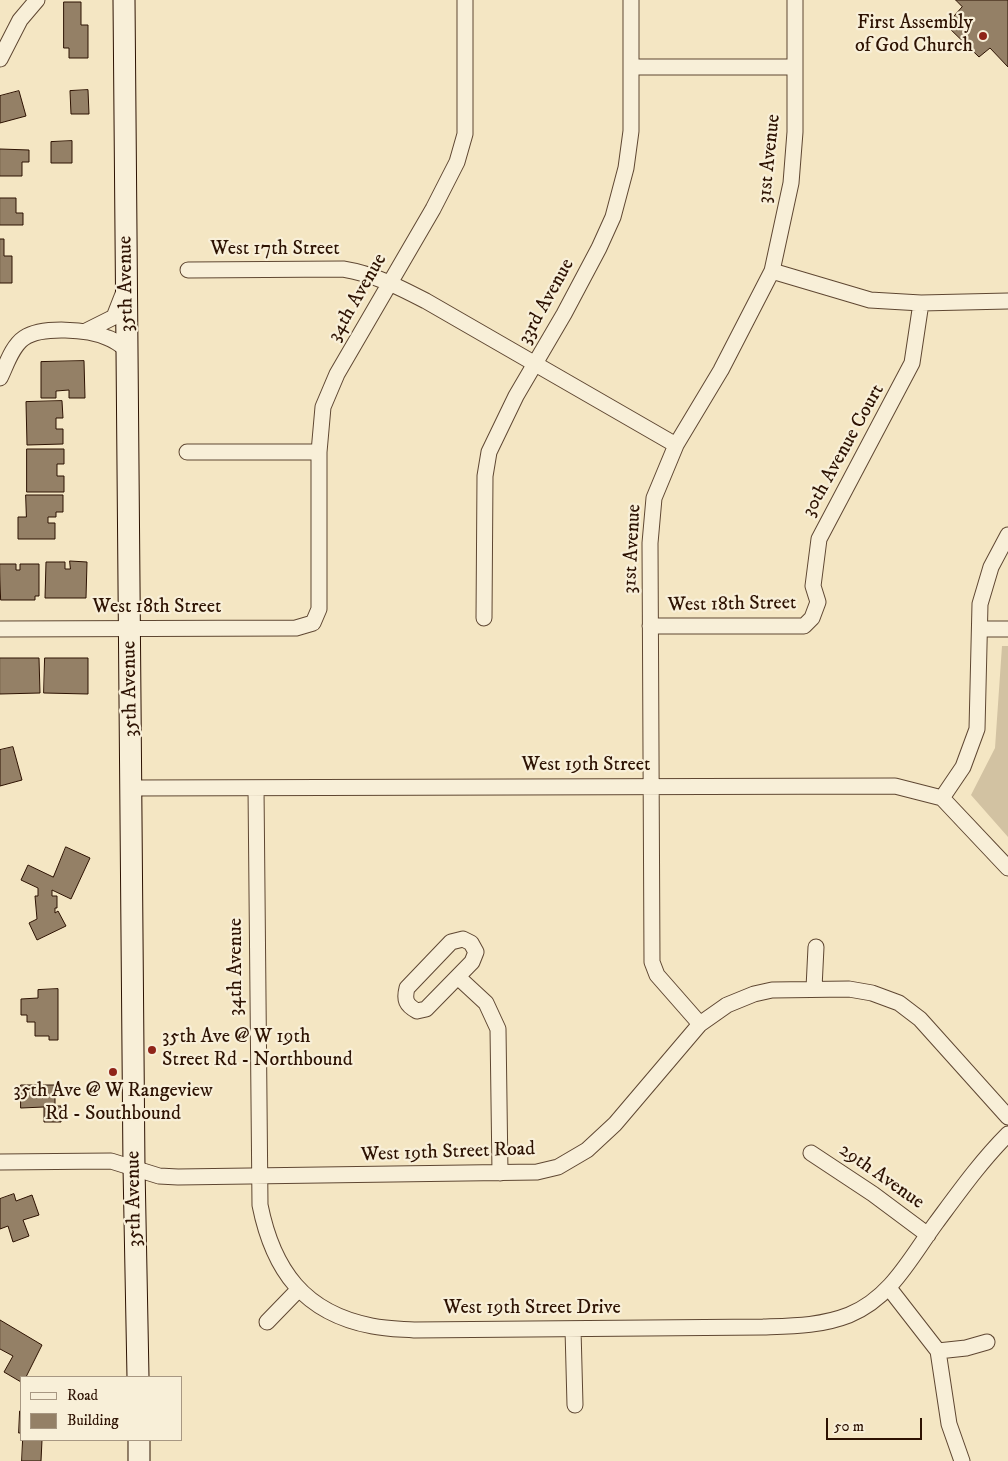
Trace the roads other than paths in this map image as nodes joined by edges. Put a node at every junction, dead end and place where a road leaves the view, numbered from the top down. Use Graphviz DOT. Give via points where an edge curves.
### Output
graph roads {
  1 [pos="37,0"];
  2 [pos="124,0"];
  3 [pos="465,0"];
  4 [pos="631,0"];
  5 [pos="795,0"];
  6 [pos="0,59"];
  7 [pos="632,67"];
  8 [pos="795,68"];
  9 [pos="188,270"];
  10 [pos="772,271"];
  11 [pos="390,282"];
  12 [pos="126,287"];
  13 [pos="1008,300"];
  14 [pos="921,303"];
  15 [pos="86,331"];
  16 [pos="128,350"];
  17 [pos="536,364"];
  18 [pos="0,378"];
  19 [pos="676,445"];
  20 [pos="187,452"];
  21 [pos="319,452"];
  22 [pos="1008,535"];
  23 [pos="484,618"];
  24 [pos="812,618"];
  25 [pos="313,623"];
  26 [pos="650,626"];
  27 [pos="130,628"];
  28 [pos="0,629"];
  29 [pos="1008,629"];
  30 [pos="980,630"];
  31 [pos="650,786"];
  32 [pos="132,788"];
  33 [pos="256,788"];
  34 [pos="942,798"];
  35 [pos="1008,868"];
  36 [pos="816,947"];
  37 [pos="459,978"];
  38 [pos="814,988"];
  39 [pos="700,1024"];
  40 [pos="1008,1117"];
  41 [pos="1008,1134"];
  42 [pos="811,1154"];
  43 [pos="0,1162"];
  44 [pos="134,1167"];
  45 [pos="500,1173"];
  46 [pos="259,1176"];
  47 [pos="928,1234"];
  48 [pos="889,1288"];
  49 [pos="298,1290"];
  50 [pos="266,1322"];
  51 [pos="573,1329"];
  52 [pos="987,1342"];
  53 [pos="938,1351"];
  54 [pos="138,1376"];
  55 [pos="575,1405"];
  56 [pos="139,1441"];
  57 [pos="139,1461"];
  58 [pos="962,1461"];
  1 -- 6 [label="street" via="20,20"];
  2 -- 12 [label="main road, 35th Avenue"];
  3 -- 11 [label="street, 34th Avenue" via="465,134 457,162"];
  4 -- 7 [label="street, 33rd Avenue"];
  5 -- 8 [label="street, 31st Avenue"];
  7 -- 8 [label="street"];
  7 -- 17 [label="street, 33rd Avenue" via="631,131 626,168 613,217"];
  8 -- 10 [label="street, 31st Avenue" via="791,183"];
  9 -- 11 [label="street, West 17th Street" via="343,269"];
  10 -- 14 [label="street" via="870,300"];
  10 -- 19 [label="street, 31st Avenue" via="721,370"];
  11 -- 17 [label="street, West 17th Street"];
  11 -- 21 [label="street, 34th Avenue" via="329,390 320,424"];
  12 -- 15 [label="street" via="114,317"];
  12 -- 16 [label="main road, 35th Avenue"];
  13 -- 14 [label="street"];
  14 -- 24 [label="street, 30th Avenue Court" via="912,363 819,539 813,586 818,602"];
  15 -- 16 [label="street" via="108,338"];
  15 -- 18 [label="street" via="36,331 22,339"];
  16 -- 27 [label="main road, 35th Avenue"];
  17 -- 19 [label="street, West 17th Street"];
  17 -- 23 [label="street, 33rd Avenue" via="516,396 489,452"];
  19 -- 26 [label="street, 31st Avenue" via="654,498 650,543"];
  20 -- 21 [label="street"];
  21 -- 25 [label="street, 34th Avenue" via="319,601 317,618"];
  22 -- 30 [label="street" via="984,585"];
  24 -- 26 [label="street, West 18th Street" via="804,626"];
  25 -- 27 [label="street, West 18th Street" via="296,628"];
  26 -- 31 [label="street, 31st Avenue"];
  27 -- 28 [label="street, West 18th Street"];
  27 -- 32 [label="main road, 35th Avenue"];
  29 -- 30 [label="street"];
  30 -- 34 [label="street" via="977,729 963,767"];
  31 -- 33 [label="street, West 19th Street"];
  31 -- 34 [label="street, West 19th Street" via="895,786"];
  31 -- 39 [label="street, 31st Avenue" via="652,962 657,975"];
  32 -- 33 [label="street, West 19th Street"];
  32 -- 44 [label="main road, 35th Avenue"];
  33 -- 46 [label="street, 34th Avenue"];
  34 -- 35 [label="street"];
  36 -- 38 [label="street"];
  37 -- 37 [label="street" via="426,1009 417,1011 408,1006 404,997 407,988 450,942 463,939 471,943 476,952"];
  37 -- 45 [label="street" via="486,1003 498,1029"];
  38 -- 39 [label="street, West 19th Street Road" via="754,994 727,1005"];
  38 -- 40 [label="street, West 19th Street Road" via="860,990 899,1003 920,1018"];
  39 -- 45 [label="street, West 19th Street Road" via="615,1124 587,1150 558,1167 537,1172"];
  41 -- 47 [label="street, 29th Avenue" via="980,1164"];
  42 -- 47 [label="street, 29th Avenue"];
  43 -- 44 [label="street, West 19th Street Road" via="111,1161"];
  44 -- 46 [label="street, West 19th Street Road" via="162,1176"];
  44 -- 54 [label="main road, 35th Avenue"];
  45 -- 46 [label="street, West 19th Street Road"];
  46 -- 49 [label="street, West 19th Street Drive" via="266,1234"];
  47 -- 48 [label="street, 29th Avenue"];
  48 -- 51 [label="street, West 19th Street Drive" via="851,1314 815,1325"];
  48 -- 53 [label="street"];
  49 -- 50 [label="street"];
  49 -- 51 [label="street, West 19th Street Drive" via="336,1315 373,1326 414,1330"];
  51 -- 55 [label="street"];
  52 -- 53 [label="street"];
  53 -- 58 [label="street" via="950,1424"];
  56 -- 57 [label="main road"];
}
